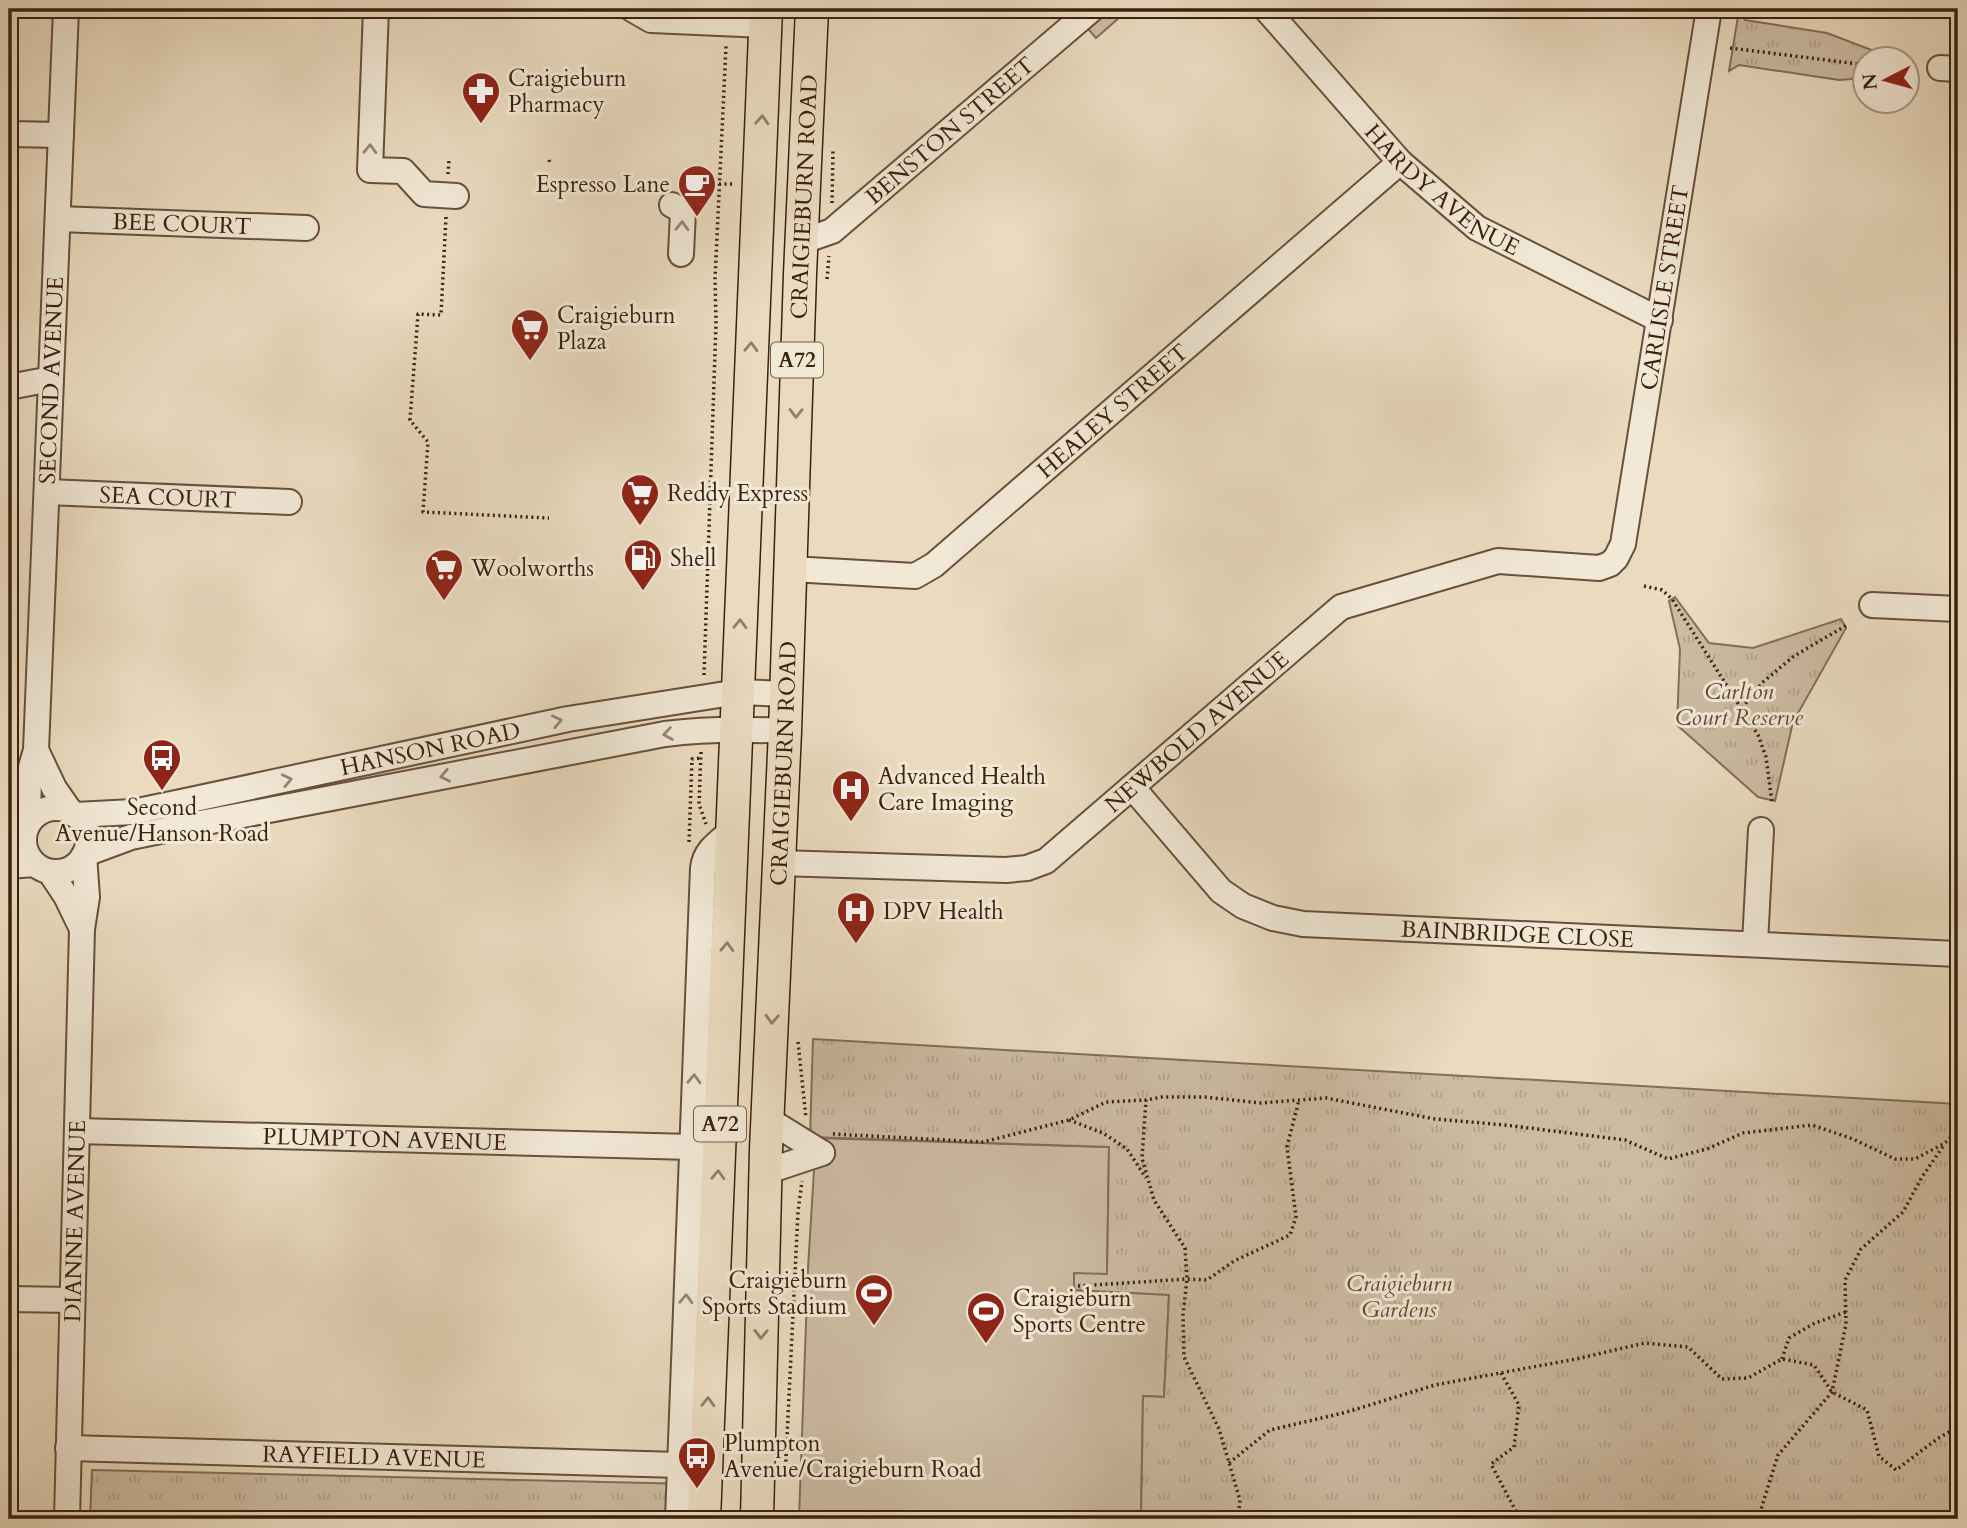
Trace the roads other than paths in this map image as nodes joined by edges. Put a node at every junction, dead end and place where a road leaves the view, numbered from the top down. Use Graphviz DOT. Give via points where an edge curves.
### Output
graph roads {
  1 [pos="66,9"];
  2 [pos="376,9"];
  3 [pos="632,9"];
  4 [pos="1092,9"];
  5 [pos="1266,9"];
  6 [pos="1709,9"];
  7 [pos="766,17"];
  8 [pos="811,18"];
  9 [pos="9,134"];
  10 [pos="61,135"];
  11 [pos="1400,162"];
  12 [pos="452,196"];
  13 [pos="672,205"];
  14 [pos="58,219"];
  15 [pos="306,228"];
  16 [pos="801,239"];
  17 [pos="681,254"];
  18 [pos="1660,320"];
  19 [pos="51,379"];
  20 [pos="9,387"];
  21 [pos="47,492"];
  22 [pos="289,502"];
  23 [pos="1610,564"];
  24 [pos="791,569"];
  25 [pos="1872,605"];
  26 [pos="1958,609"];
  27 [pos="738,692"];
  28 [pos="787,694"];
  29 [pos="736,729"];
  30 [pos="785,731"];
  31 [pos="36,750"];
  32 [pos="1132,787"];
  33 [pos="73,813"];
  34 [pos="21,828"];
  35 [pos="1760,830"];
  36 [pos="723,838"];
  37 [pos="85,855"];
  38 [pos="779,863"];
  39 [pos="9,866"];
  40 [pos="42,868"];
  41 [pos="82,929"];
  42 [pos="1755,943"];
  43 [pos="1958,954"];
  44 [pos="767,1119"];
  45 [pos="77,1131"];
  46 [pos="692,1147"];
  47 [pos="765,1172"];
  48 [pos="9,1299"];
  49 [pos="72,1300"];
  50 [pos="68,1448"];
  51 [pos="680,1465"];
  52 [pos="66,1517"];
  53 [pos="678,1519"];
  54 [pos="704,1519"];
  55 [pos="757,1519"];
  1 -- 10 [label="street, SECOND AVENUE"];
  12 -- 2 [label="street, one-way" via="424,194 403,171 370,170"];
  3 -- 7 [label="street" via="651,20 727,24"];
  4 -- 16 [label="street, BENSTON STREET" via="832,231"];
  5 -- 11 [label="street, HARDY AVENUE"];
  6 -- 18 [label="street, CARLISLE STREET"];
  7 -- 8 [label="main road"];
  27 -- 7 [label="main road, CRAIGIEBURN ROAD / A72, one-way"];
  8 -- 16 [label="main road, CRAIGIEBURN ROAD / A72"];
  9 -- 10 [label="street"];
  10 -- 14 [label="street, SECOND AVENUE"];
  11 -- 18 [label="street, HARDY AVENUE" via="1477,228"];
  11 -- 24 [label="street, HEALEY STREET" via="934,565 915,576"];
  17 -- 13 [label="street, one-way" via="682,211"];
  14 -- 15 [label="street, BEE COURT"];
  14 -- 19 [label="street, SECOND AVENUE"];
  16 -- 24 [label="main road, CRAIGIEBURN ROAD / A72, one-way"];
  18 -- 23 [label="street, CARLISLE STREET" via="1623,544"];
  19 -- 20 [label="street"];
  19 -- 21 [label="street, SECOND AVENUE"];
  21 -- 22 [label="street, SEA COURT"];
  21 -- 31 [label="street, SECOND AVENUE"];
  23 -- 32 [label="street, NEWBOLD AVENUE" via="1591,569 1498,561 1341,607"];
  24 -- 28 [label="main road, CRAIGIEBURN ROAD / A72"];
  25 -- 26 [label="street"];
  27 -- 28 [label="street, HANSON ROAD"];
  27 -- 29 [label="main road, CRAIGIEBURN ROAD / A72"];
  33 -- 27 [label="street, HANSON ROAD, one-way" via="133,812 568,719"];
  28 -- 30 [label="main road, CRAIGIEBURN ROAD / A72"];
  29 -- 30 [label="street, HANSON ROAD"];
  29 -- 36 [label="main road, CRAIGIEBURN ROAD / A72"];
  29 -- 37 [label="street, HANSON ROAD, one-way" via="620,742 170,829 131,837"];
  30 -- 38 [label="main road, CRAIGIEBURN ROAD / A72"];
  31 -- 33 [label="street, SECOND AVENUE" via="54,788"];
  31 -- 34 [label="street, SECOND AVENUE"];
  32 -- 38 [label="street, NEWBOLD AVENUE" via="1046,861 1027,868"];
  32 -- 42 [label="street, BAINBRIDGE CLOSE" via="1220,891 1273,918 1303,924"];
  33 -- 34 [label="street" via="42,810"];
  33 -- 37 [label="street" via="86,828"];
  34 -- 40 [label="street" via="25,851"];
  35 -- 42 [label="street"];
  46 -- 36 [label="street, CRAIGIEBURN ROAD, one-way" via="703,868 706,856"];
  54 -- 36 [label="main road, CRAIGIEBURN ROAD / A72, one-way"];
  37 -- 40 [label="street" via="70,869"];
  37 -- 41 [label="street, DIANNE AVENUE" via="87,897"];
  38 -- 44 [label="main road, CRAIGIEBURN ROAD / A72, one-way"];
  39 -- 40 [label="street"];
  40 -- 41 [label="street, DIANNE AVENUE" via="66,896"];
  41 -- 45 [label="street, DIANNE AVENUE"];
  42 -- 43 [label="street, BAINBRIDGE CLOSE"];
  44 -- 47 [label="main road, CRAIGIEBURN ROAD / A72"];
  44 -- 47 [label="street" via="805,1151"];
  45 -- 46 [label="street, PLUMPTON AVENUE"];
  45 -- 49 [label="street, DIANNE AVENUE"];
  51 -- 46 [label="street, CRAIGIEBURN ROAD, one-way"];
  47 -- 55 [label="main road, CRAIGIEBURN ROAD / A72, one-way"];
  48 -- 49 [label="street"];
  49 -- 50 [label="street, DIANNE AVENUE"];
  50 -- 51 [label="street, RAYFIELD AVENUE"];
  50 -- 52 [label="street, DIANNE AVENUE"];
  51 -- 53 [label="street, CRAIGIEBURN ROAD"];
}
